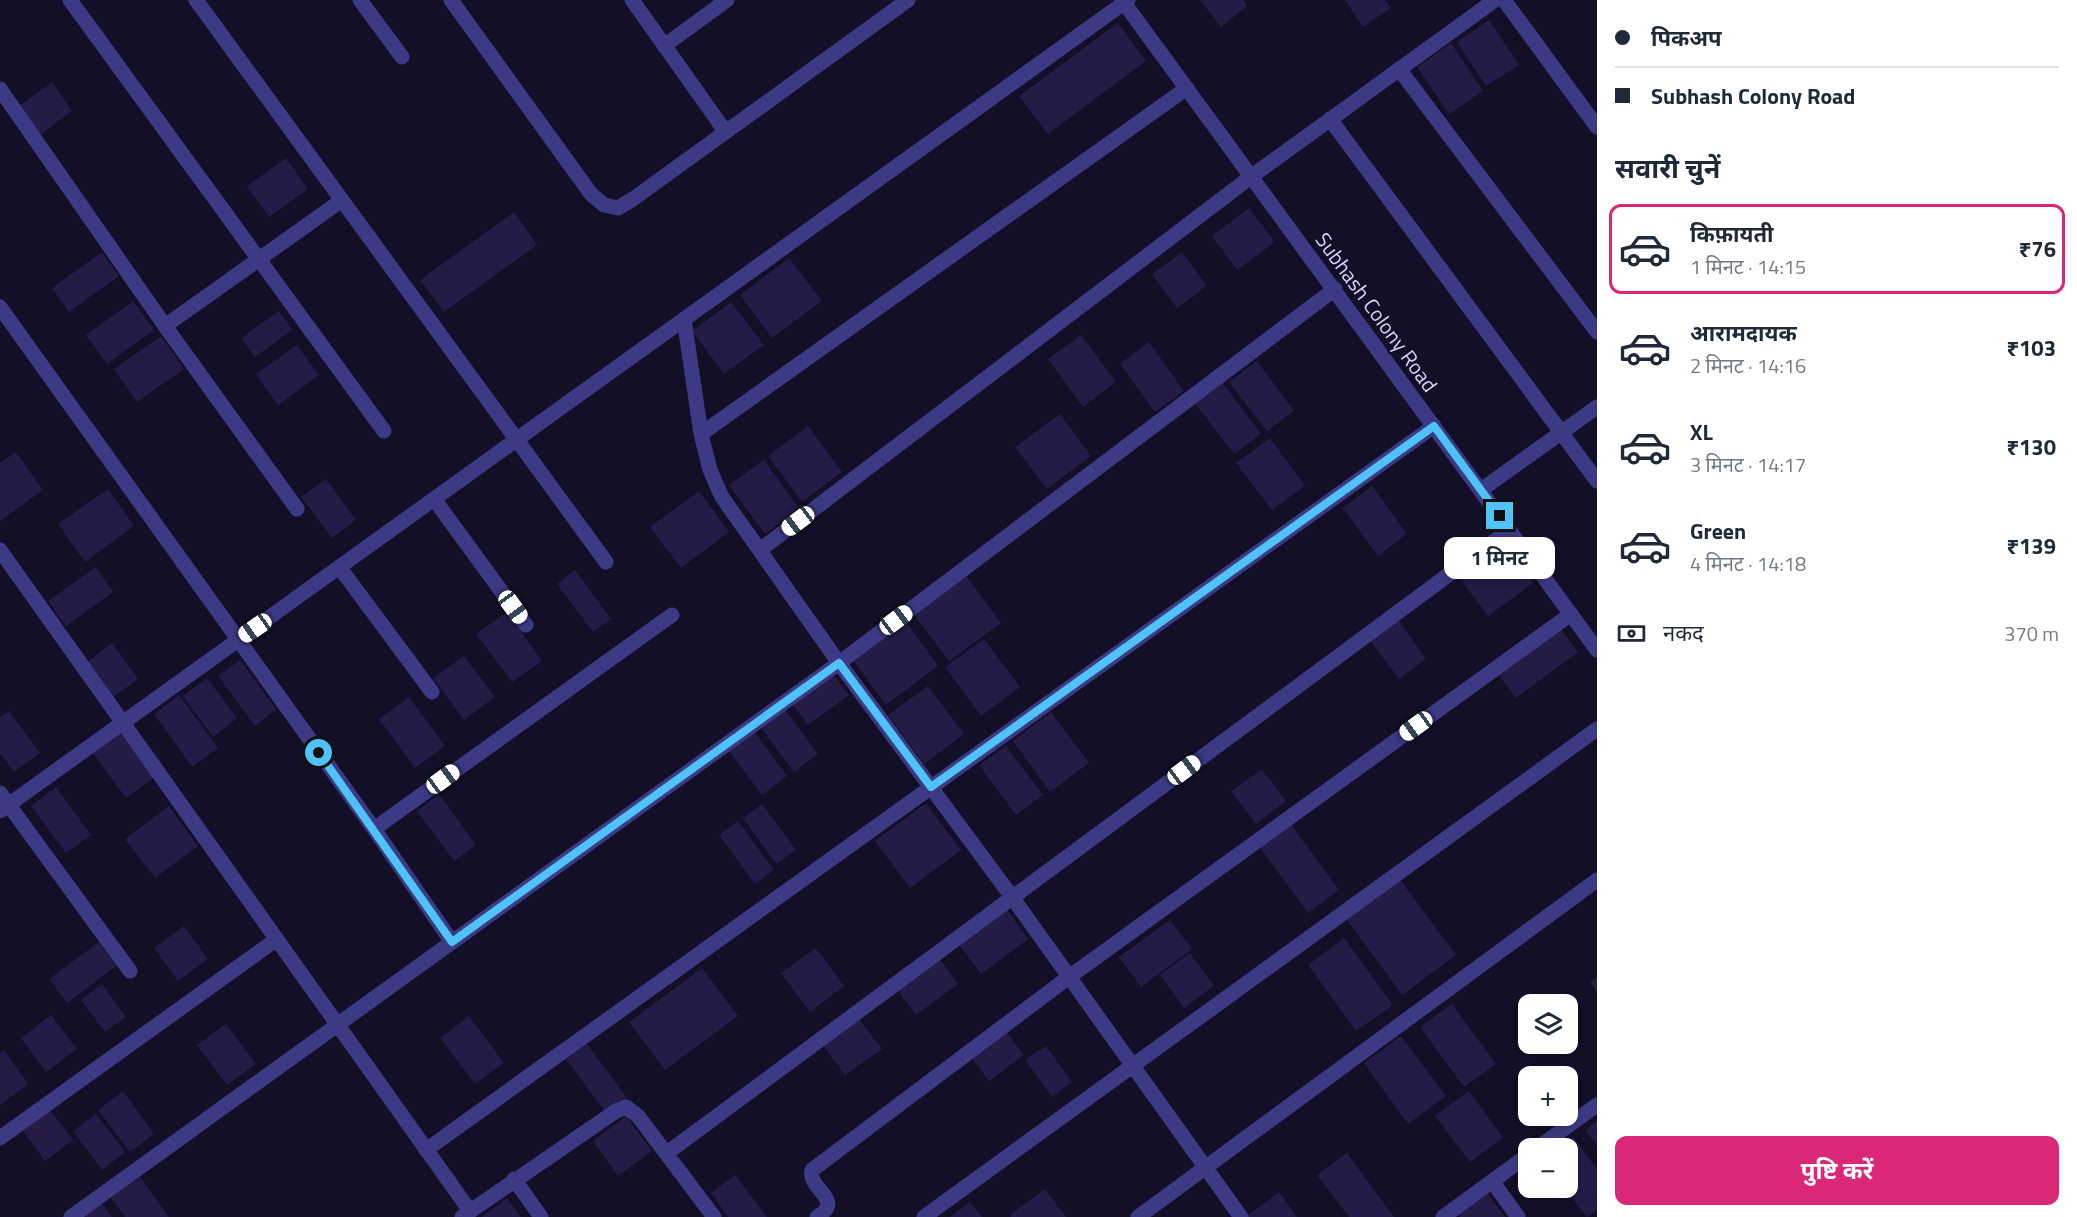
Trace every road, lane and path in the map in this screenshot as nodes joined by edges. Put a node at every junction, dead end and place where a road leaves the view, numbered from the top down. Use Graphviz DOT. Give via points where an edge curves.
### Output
graph roads {
  1 [pos="70,0"];
  2 [pos="196,0"];
  3 [pos="360,0"];
  4 [pos="451,0"];
  5 [pos="632,0"];
  6 [pos="727,0"];
  7 [pos="908,0"];
  8 [pos="1495,0"];
  9 [pos="1504,0"];
  10 [pos="1124,1"];
  11 [pos="664,46"];
  12 [pos="402,57"];
  13 [pos="1399,69"];
  14 [pos="1187,88"];
  15 [pos="0,89"];
  16 [pos="1330,119"];
  17 [pos="1597,127"];
  18 [pos="726,131"];
  19 [pos="1252,176"];
  20 [pos="342,200"];
  21 [pos="259,259"];
  22 [pos="1335,289"];
  23 [pos="0,307"];
  24 [pos="684,319"];
  25 [pos="165,326"];
  26 [pos="1597,332"];
  27 [pos="1597,407"];
  28 [pos="1434,426"];
  29 [pos="384,430"];
  30 [pos="1562,433"];
  31 [pos="701,434"];
  32 [pos="518,439"];
  33 [pos="1597,481"];
  34 [pos="1480,490"];
  35 [pos="434,499"];
  36 [pos="297,509"];
  37 [pos="1509,530"];
  38 [pos="0,550"];
  39 [pos="760,550"];
  40 [pos="606,562"];
  41 [pos="340,568"];
  42 [pos="1571,614"];
  43 [pos="672,615"];
  44 [pos="526,625"];
  45 [pos="238,640"];
  46 [pos="1597,650"];
  47 [pos="839,663"];
  48 [pos="432,692"];
  49 [pos="124,722"];
  50 [pos="1597,729"];
  51 [pos="931,787"];
  52 [pos="3,803"];
  53 [pos="374,829"];
  54 [pos="1597,880"];
  55 [pos="1012,897"];
  56 [pos="277,939"];
  57 [pos="452,942"];
  58 [pos="130,971"];
  59 [pos="1069,977"];
  60 [pos="338,1025"];
  61 [pos="1133,1066"];
  62 [pos="1597,1105"];
  63 [pos="0,1138"];
  64 [pos="1551,1138"];
  65 [pos="426,1150"];
  66 [pos="667,1153"];
  67 [pos="1518,1162"];
  68 [pos="1206,1168"];
  69 [pos="514,1179"];
  70 [pos="1492,1181"];
  71 [pos="466,1214"];
  72 [pos="71,1217"];
  73 [pos="541,1217"];
  74 [pos="714,1217"];
  75 [pos="817,1217"];
  76 [pos="924,1217"];
  77 [pos="1138,1217"];
  78 [pos="1241,1217"];
  79 [pos="1443,1217"];
  80 [pos="1518,1217"];
  1 -- 21 [label="street"];
  2 -- 20 [label="street"];
  3 -- 12 [label="street"];
  4 -- 18 [label="street" via="591,194 604,205 618,208 633,199"];
  5 -- 11 [label="street"];
  6 -- 11 [label="street"];
  7 -- 18 [label="street"];
  8 -- 13 [label="street"];
  9 -- 17 [label="street"];
  10 -- 14 [label="street, Subhash Colony Road"];
  10 -- 24 [label="street"];
  11 -- 18 [label="street"];
  13 -- 16 [label="street"];
  13 -- 26 [label="street"];
  14 -- 19 [label="street, Subhash Colony Road"];
  14 -- 31 [label="street"];
  15 -- 25 [label="street"];
  16 -- 19 [label="street"];
  16 -- 30 [label="street"];
  19 -- 22 [label="street, Subhash Colony Road"];
  19 -- 39 [label="street"];
  20 -- 21 [label="street"];
  20 -- 32 [label="street"];
  21 -- 25 [label="street"];
  21 -- 29 [label="street"];
  22 -- 28 [label="street, Subhash Colony Road"];
  22 -- 47 [label="street"];
  23 -- 45 [label="street"];
  24 -- 31 [label="street"];
  24 -- 32 [label="street"];
  25 -- 36 [label="street"];
  27 -- 30 [label="street"];
  28 -- 34 [label="street, Subhash Colony Road"];
  28 -- 51 [label="street"];
  30 -- 33 [label="street"];
  30 -- 34 [label="street"];
  31 -- 39 [label="street" via="710,470 722,496"];
  32 -- 35 [label="street"];
  32 -- 40 [label="street"];
  34 -- 37 [label="street, Subhash Colony Road"];
  35 -- 41 [label="street"];
  35 -- 44 [label="street"];
  37 -- 42 [label="street, Subhash Colony Road"];
  37 -- 55 [label="street"];
  38 -- 49 [label="street"];
  39 -- 47 [label="street"];
  41 -- 45 [label="street"];
  41 -- 48 [label="street"];
  42 -- 46 [label="street, Subhash Colony Road"];
  42 -- 59 [label="street"];
  43 -- 53 [label="street"];
  45 -- 49 [label="street"];
  45 -- 53 [label="street"];
  47 -- 51 [label="street"];
  47 -- 57 [label="street"];
  49 -- 52 [label="street"];
  49 -- 56 [label="street"];
  50 -- 61 [label="street"];
  51 -- 55 [label="street"];
  51 -- 65 [label="street"];
  52 -- 58 [label="street"];
  53 -- 57 [label="street"];
  54 -- 68 [label="street"];
  55 -- 59 [label="street"];
  55 -- 66 [label="street"];
  56 -- 60 [label="street"];
  56 -- 63 [label="street"];
  57 -- 60 [label="street"];
  59 -- 61 [label="street"];
  59 -- 75 [label="street" via="812,1170 813,1180 829,1206"];
  60 -- 65 [label="street"];
  60 -- 72 [label="street"];
  61 -- 68 [label="street"];
  61 -- 76 [label="street"];
  62 -- 64 [label="street"];
  65 -- 71 [label="street"];
  66 -- 69 [label="street" via="626,1107"];
  66 -- 74 [label="street"];
  67 -- 70 [label="street"];
  68 -- 77 [label="street"];
  68 -- 78 [label="street"];
  69 -- 71 [label="street"];
  69 -- 73 [label="street"];
  70 -- 79 [label="street"];
  70 -- 80 [label="street"];
}
